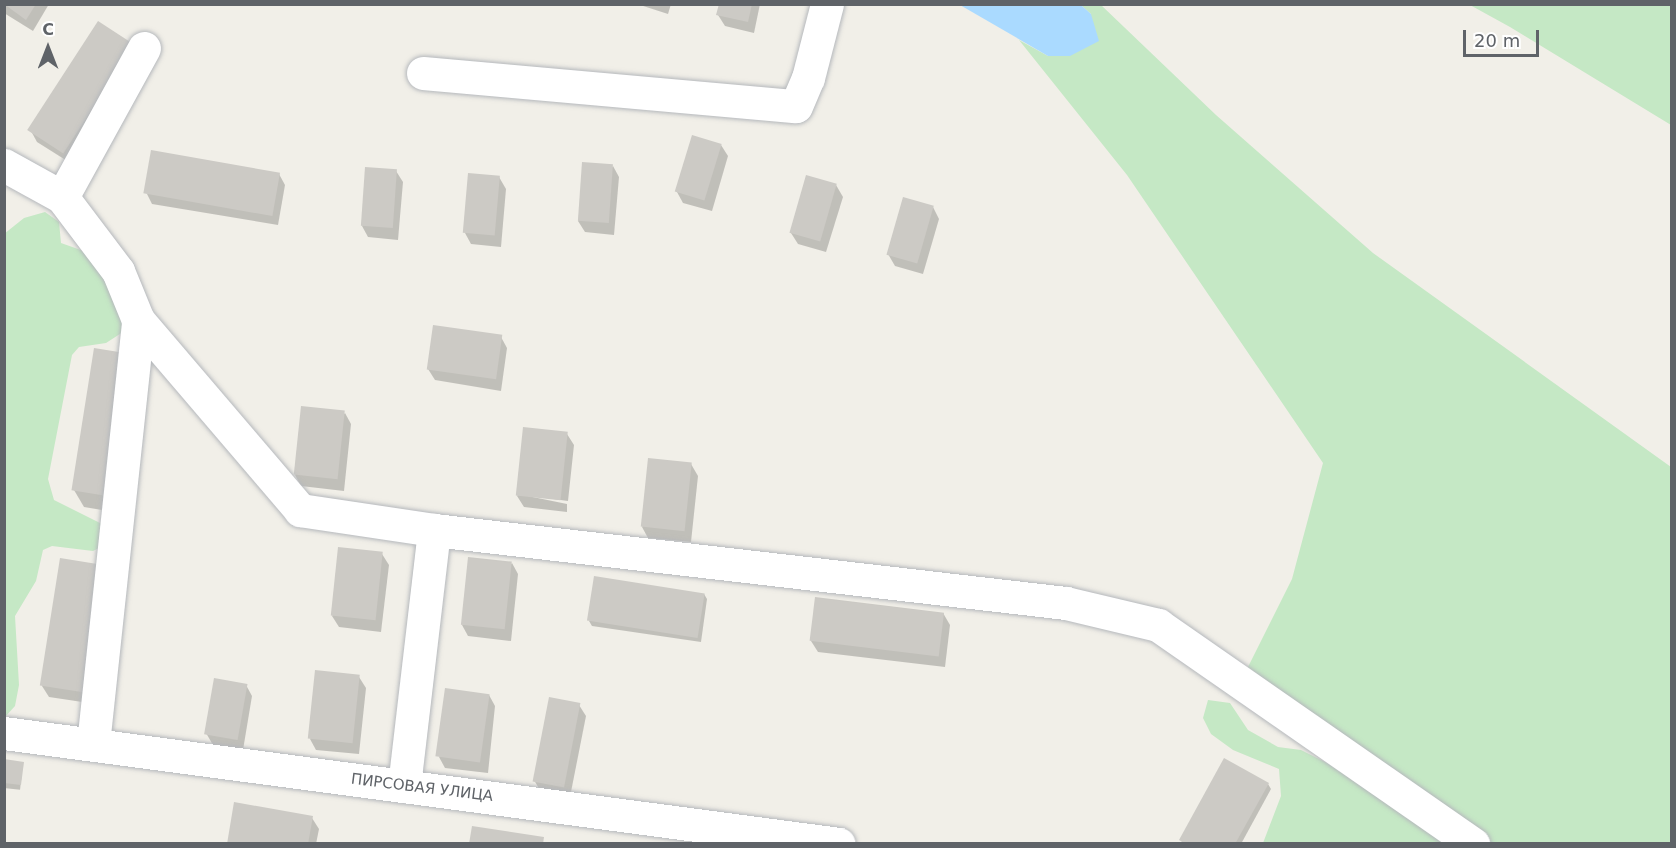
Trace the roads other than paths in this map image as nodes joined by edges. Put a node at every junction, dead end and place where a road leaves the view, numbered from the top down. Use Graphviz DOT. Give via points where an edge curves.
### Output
graph roads {
  1 [pos="827,4"];
  2 [pos="144,48"];
  3 [pos="423,74"];
  4 [pos="4,165"];
  5 [pos="62,196"];
  6 [pos="138,320"];
  7 [pos="434,530"];
  8 [pos="4,733"];
  9 [pos="93,744"];
  10 [pos="404,786"];
  11 [pos="839,843"];
  12 [pos="1473,843"];
  1 -- 3 [label="street" via="808,78 796,106"];
  2 -- 5 [label="street"];
  4 -- 5 [label="street"];
  5 -- 6 [label="street" via="118,271"];
  6 -- 7 [label="street" via="300,510"];
  6 -- 9 [label="street"];
  7 -- 10 [label="street"];
  7 -- 12 [label="street" via="1066,603 1158,625"];
  8 -- 9 [label="street, ПИРСОВАЯ УЛИЦА"];
  9 -- 10 [label="street, ПИРСОВАЯ УЛИЦА"];
  10 -- 11 [label="street, ПИРСОВАЯ УЛИЦА"];
}
